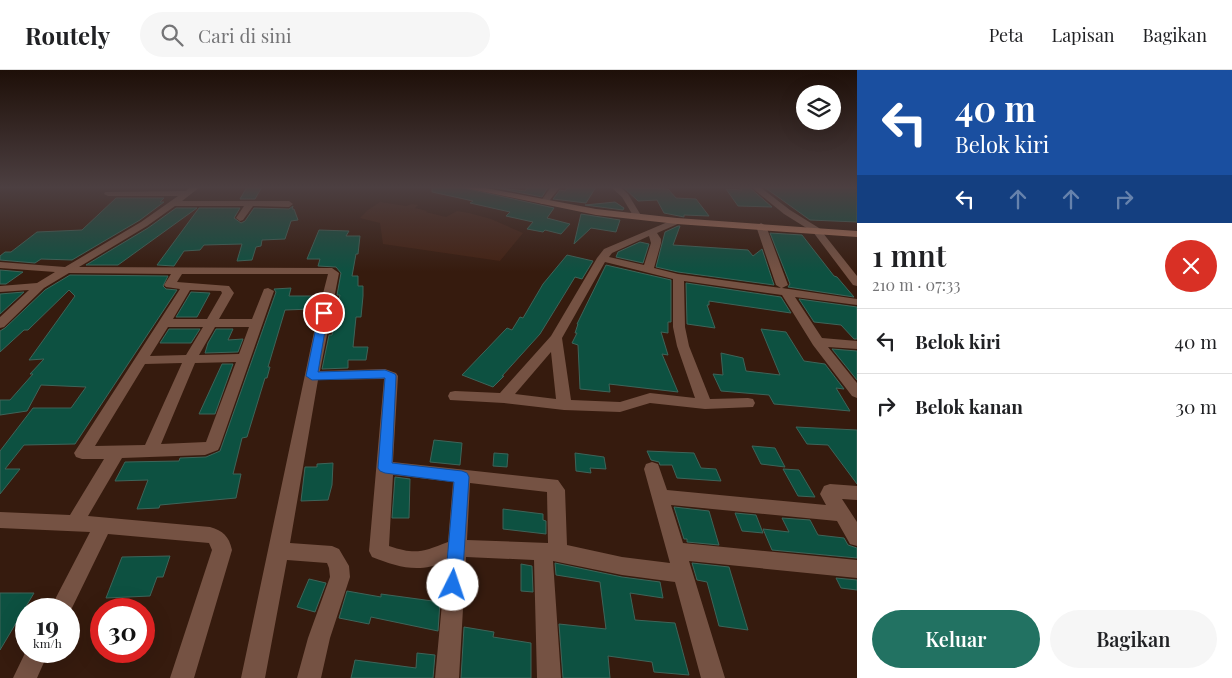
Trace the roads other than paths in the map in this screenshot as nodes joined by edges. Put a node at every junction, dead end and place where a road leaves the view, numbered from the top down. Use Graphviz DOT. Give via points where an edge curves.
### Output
graph roads {
  1 [pos="157,215"];
  2 [pos="242,215"];
  3 [pos="624,215"];
  4 [pos="793,215"];
  5 [pos="638,217"];
  6 [pos="240,218"];
  7 [pos="678,221"];
  8 [pos="761,226"];
  9 [pos="816,230"];
  10 [pos="651,232"];
  11 [pos="856,236"];
  12 [pos="602,258"];
  13 [pos="0,265"];
  14 [pos="64,270"];
  15 [pos="648,270"];
  16 [pos="178,271"];
  17 [pos="852,271"];
  18 [pos="678,277"];
  19 [pos="857,283"];
  20 [pos="40,286"];
  21 [pos="187,287"];
  22 [pos="784,288"];
  23 [pos="0,289"];
  24 [pos="268,291"];
  25 [pos="857,302"];
  26 [pos="210,322"];
  27 [pos="163,323"];
  28 [pos="257,323"];
  29 [pos="0,324"];
  30 [pos="556,338"];
  31 [pos="818,342"];
  32 [pos="857,345"];
  33 [pos="191,358"];
  34 [pos="245,358"];
  35 [pos="141,360"];
  36 [pos="312,376"];
  37 [pos="857,393"];
  38 [pos="455,396"];
  39 [pos="504,398"];
  40 [pos="748,403"];
  41 [pos="704,404"];
  42 [pos="564,405"];
  43 [pos="117,452"];
  44 [pos="150,452"];
  45 [pos="385,468"];
  46 [pos="652,469"];
  47 [pos="462,477"];
  48 [pos="857,493"];
  49 [pos="662,497"];
  50 [pos="842,514"];
  51 [pos="0,520"];
  52 [pos="75,524"];
  53 [pos="103,525"];
  54 [pos="857,538"];
  55 [pos="456,548"];
  56 [pos="278,551"];
  57 [pos="678,551"];
  58 [pos="550,552"];
  59 [pos="857,569"];
  60 [pos="684,574"];
  61 [pos="66,598"];
  62 [pos="32,663"];
  63 [pos="25,678"];
  64 [pos="182,678"];
  65 [pos="253,678"];
  66 [pos="310,678"];
  67 [pos="447,678"];
  68 [pos="549,678"];
  69 [pos="713,678"];
  1 -- 14 [label="street"];
  2 -- 6 [label="street"];
  3 -- 5 [label="main road"];
  4 -- 9 [label="street"];
  5 -- 7 [label="main road"];
  7 -- 8 [label="main road"];
  7 -- 10 [label="street"];
  8 -- 9 [label="main road"];
  8 -- 22 [label="street"];
  9 -- 11 [label="main road"];
  9 -- 17 [label="street"];
  10 -- 12 [label="street" via="617,246"];
  10 -- 15 [label="street" via="656,243"];
  12 -- 15 [label="street"];
  12 -- 30 [label="street"];
  13 -- 14 [label="street"];
  14 -- 16 [label="street"];
  14 -- 20 [label="street"];
  15 -- 18 [label="street"];
  16 -- 21 [label="street" via="170,285"];
  16 -- 36 [label="street" via="332,271 334,274"];
  17 -- 19 [label="street"];
  18 -- 22 [label="street"];
  18 -- 41 [label="street" via="679,327"];
  20 -- 23 [label="street"];
  20 -- 29 [label="street"];
  21 -- 26 [label="street" via="228,291"];
  21 -- 27 [label="street"];
  22 -- 25 [label="street"];
  22 -- 31 [label="street"];
  24 -- 28 [label="street"];
  26 -- 27 [label="street"];
  26 -- 28 [label="street"];
  26 -- 33 [label="street"];
  27 -- 35 [label="street"];
  28 -- 34 [label="street"];
  30 -- 39 [label="street"];
  30 -- 42 [label="street"];
  31 -- 32 [label="street"];
  31 -- 37 [label="street"];
  33 -- 34 [label="street"];
  33 -- 35 [label="street"];
  33 -- 44 [label="street"];
  34 -- 44 [label="street" via="212,446"];
  35 -- 43 [label="street" via="82,452"];
  36 -- 45 [label="street" via="391,376"];
  36 -- 56 [label="street"];
  38 -- 39 [label="street"];
  39 -- 42 [label="street"];
  40 -- 41 [label="street"];
  41 -- 42 [label="street" via="650,398 620,407"];
  43 -- 44 [label="street"];
  43 -- 52 [label="street"];
  45 -- 47 [label="street"];
  45 -- 55 [label="street" via="379,550 413,560 430,559"];
  46 -- 49 [label="street"];
  47 -- 55 [label="street"];
  47 -- 58 [label="street" via="555,487"];
  48 -- 50 [label="street" via="830,491"];
  49 -- 50 [label="street"];
  49 -- 57 [label="street"];
  50 -- 54 [label="street"];
  51 -- 52 [label="street"];
  52 -- 53 [label="street"];
  53 -- 61 [label="street"];
  53 -- 64 [label="street" via="210,534 221,542 222,550"];
  55 -- 58 [label="street"];
  55 -- 67 [label="street"];
  56 -- 65 [label="street"];
  56 -- 66 [label="street" via="332,555 339,566 340,577 319,638"];
  57 -- 59 [label="street"];
  57 -- 60 [label="street"];
  58 -- 60 [label="street"];
  58 -- 68 [label="street"];
  60 -- 69 [label="street"];
  62 -- 63 [label="street"];
}
